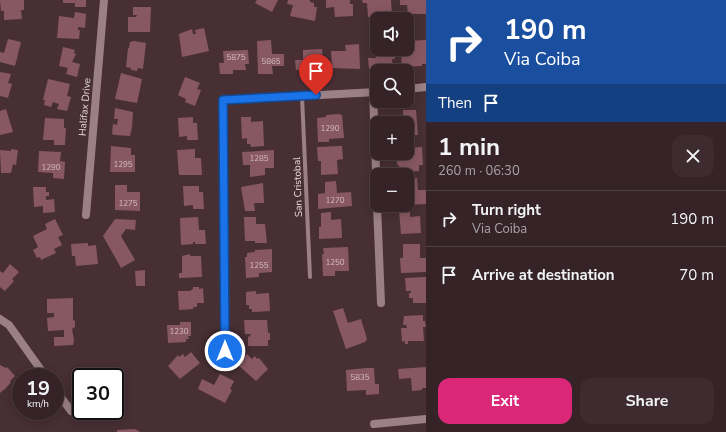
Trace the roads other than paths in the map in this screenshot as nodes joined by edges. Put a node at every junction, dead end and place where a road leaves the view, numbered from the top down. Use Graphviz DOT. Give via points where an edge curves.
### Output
graph roads {
  1 [pos="104,0"];
  2 [pos="426,87"];
  3 [pos="414,88"];
  4 [pos="370,92"];
  5 [pos="302,96"];
  6 [pos="375,108"];
  7 [pos="376,168"];
  8 [pos="377,212"];
  9 [pos="86,215"];
  10 [pos="310,277"];
  11 [pos="381,303"];
  12 [pos="0,319"];
  13 [pos="225,351"];
  14 [pos="40,368"];
  15 [pos="64,401"];
  16 [pos="71,411"];
  17 [pos="426,419"];
  18 [pos="374,424"];
  1 -- 9 [label="street, Halifax Drive"];
  2 -- 3 [label="street"];
  4 -- 5 [label="street"];
  5 -- 10 [label="lane, San Cristobal"];
  5 -- 13 [label="street" via="223,100"];
  6 -- 7 [label="street"];
  8 -- 11 [label="street"];
  12 -- 14 [label="street" via="9,325"];
  15 -- 16 [label="street"];
  17 -- 18 [label="street"];
}
